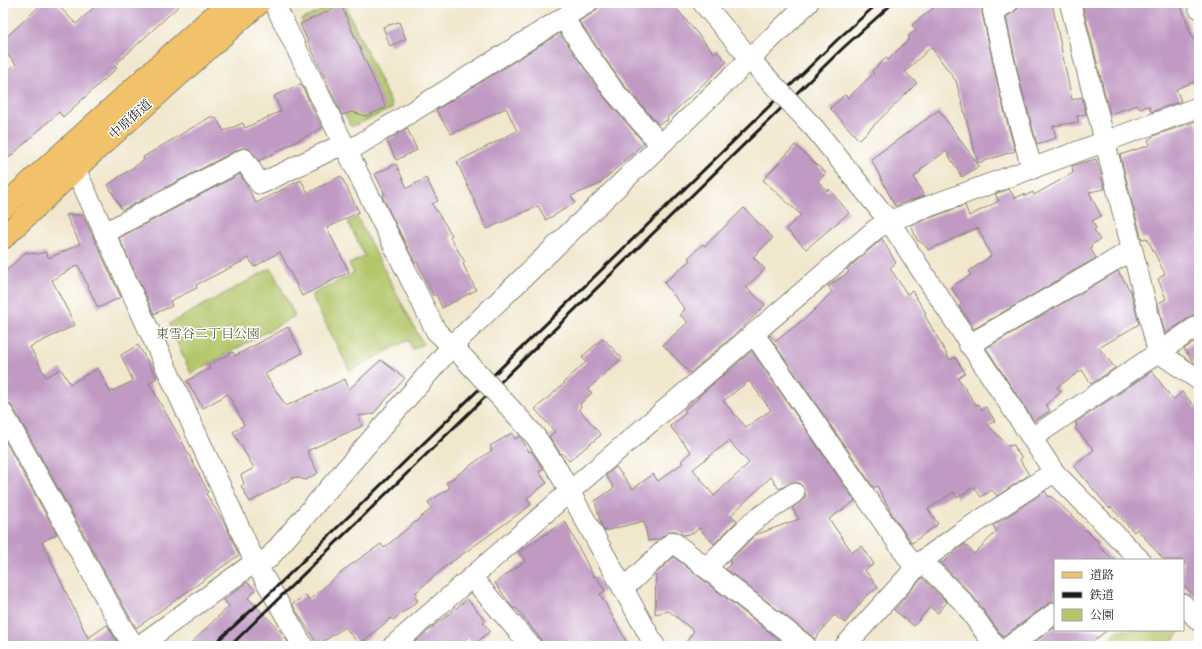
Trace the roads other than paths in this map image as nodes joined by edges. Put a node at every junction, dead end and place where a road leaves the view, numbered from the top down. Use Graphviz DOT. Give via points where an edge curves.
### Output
graph roads {
  1 [pos="228,3"];
  2 [pos="259,3"];
  3 [pos="274,3"];
  4 [pos="587,3"];
  5 [pos="704,3"];
  6 [pos="808,3"];
  7 [pos="1008,3"];
  8 [pos="1070,3"];
  9 [pos="1197,3"];
  10 [pos="1199,8"];
  11 [pos="563,18"];
  12 [pos="753,63"];
  13 [pos="1199,107"];
  14 [pos="1106,141"];
  15 [pos="660,144"];
  16 [pos="345,148"];
  17 [pos="66,149"];
  18 [pos="75,169"];
  19 [pos="1032,169"];
  20 [pos="3,207"];
  21 [pos="889,220"];
  22 [pos="104,233"];
  23 [pos="3,238"];
  24 [pos="1132,250"];
  25 [pos="1199,325"];
  26 [pos="754,334"];
  27 [pos="969,344"];
  28 [pos="457,351"];
  29 [pos="1158,352"];
  30 [pos="1199,380"];
  31 [pos="3,413"];
  32 [pos="1032,438"];
  33 [pos="1054,472"];
  34 [pos="569,492"];
  35 [pos="794,493"];
  36 [pos="1134,558"];
  37 [pos="255,562"];
  38 [pos="918,565"];
  39 [pos="706,568"];
  40 [pos="472,578"];
  41 [pos="623,589"];
  42 [pos="1184,605"];
  43 [pos="1054,614"];
  44 [pos="1199,621"];
  45 [pos="135,646"];
  46 [pos="139,646"];
  47 [pos="303,646"];
  48 [pos="393,646"];
  49 [pos="530,646"];
  50 [pos="655,646"];
  51 [pos="806,646"];
  52 [pos="844,646"];
  53 [pos="994,646"];
  54 [pos="1010,646"];
  1 -- 17 [label="main road, 中原街道"];
  2 -- 18 [label="main road, 中原街道"];
  3 -- 16 [label="street"];
  4 -- 11 [label="street"];
  5 -- 12 [label="street"];
  6 -- 12 [label="street"];
  7 -- 19 [label="street" via="993,10 1011,93"];
  8 -- 14 [label="street"];
  9 -- 10 [label="street"];
  11 -- 15 [label="street" via="613,90"];
  11 -- 16 [label="street"];
  12 -- 15 [label="street"];
  12 -- 21 [label="street, bridge" via="815,129"];
  13 -- 14 [label="street"];
  14 -- 19 [label="street"];
  14 -- 24 [label="street"];
  15 -- 28 [label="street"];
  16 -- 22 [label="street" via="260,184 244,159"];
  16 -- 28 [label="street" via="436,331"];
  17 -- 18 [label="street"];
  17 -- 20 [label="main road, 中原街道"];
  18 -- 22 [label="street"];
  18 -- 23 [label="main road, 中原街道"];
  19 -- 21 [label="street"];
  21 -- 26 [label="street"];
  21 -- 27 [label="street"];
  22 -- 37 [label="street"];
  24 -- 27 [label="street"];
  24 -- 29 [label="street"];
  25 -- 29 [label="street"];
  26 -- 34 [label="street"];
  26 -- 38 [label="street"];
  27 -- 32 [label="street"];
  28 -- 34 [label="street, bridge" via="535,436"];
  28 -- 37 [label="street" via="268,559"];
  29 -- 30 [label="street"];
  29 -- 32 [label="street"];
  31 -- 45 [label="street" via="124,631"];
  32 -- 33 [label="street"];
  33 -- 36 [label="street"];
  33 -- 38 [label="street" via="962,532"];
  34 -- 40 [label="street"];
  34 -- 41 [label="street"];
  35 -- 39 [label="street" via="752,522"];
  37 -- 46 [label="street"];
  37 -- 47 [label="street"];
  38 -- 52 [label="street"];
  38 -- 53 [label="street" via="964,603"];
  39 -- 41 [label="street" via="673,542"];
  39 -- 51 [label="street"];
  40 -- 48 [label="street"];
  40 -- 49 [label="street"];
  41 -- 50 [label="street"];
  42 -- 44 [label="street"];
  43 -- 54 [label="street"];
}
